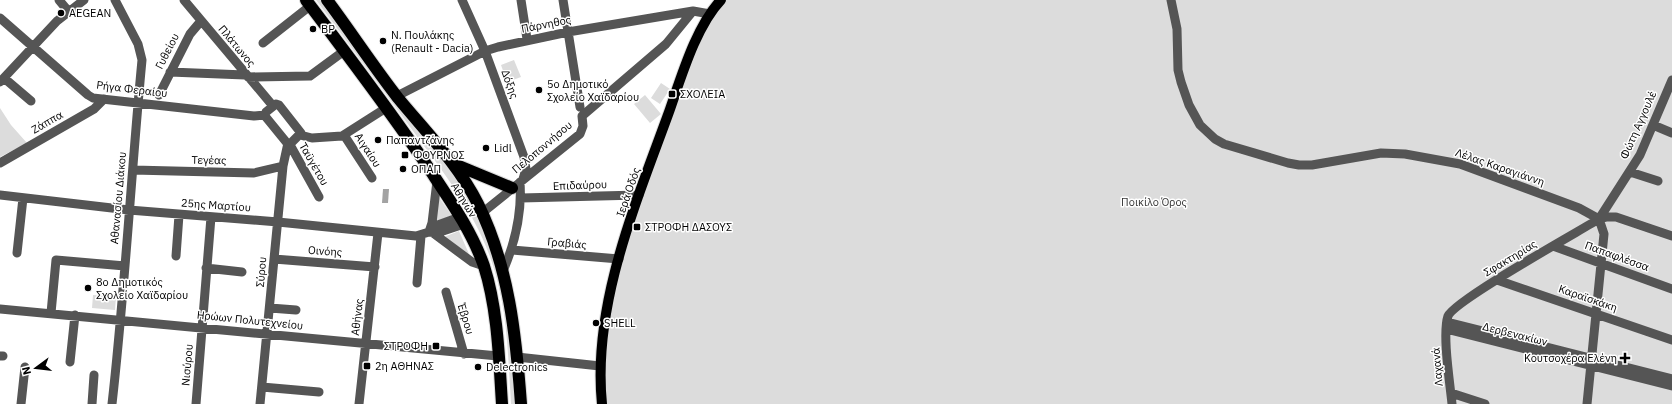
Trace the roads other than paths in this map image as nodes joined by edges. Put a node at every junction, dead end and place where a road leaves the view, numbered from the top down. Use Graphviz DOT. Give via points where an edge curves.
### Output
graph roads {
  1 [pos="59,0"];
  2 [pos="84,0"];
  3 [pos="115,0"];
  4 [pos="184,0"];
  5 [pos="327,0"];
  6 [pos="462,0"];
  7 [pos="521,0"];
  8 [pos="563,0"];
  9 [pos="721,0"];
  10 [pos="1171,0"];
  11 [pos="308,3"];
  12 [pos="693,11"];
  13 [pos="69,12"];
  14 [pos="710,14"];
  15 [pos="201,20"];
  16 [pos="2,23"];
  17 [pos="568,32"];
  18 [pos="527,39"];
  19 [pos="263,43"];
  20 [pos="32,46"];
  21 [pos="344,51"];
  22 [pos="485,51"];
  23 [pos="170,72"];
  24 [pos="247,76"];
  25 [pos="2,80"];
  26 [pos="1672,80"];
  27 [pos="159,95"];
  28 [pos="397,96"];
  29 [pos="104,99"];
  30 [pos="31,101"];
  31 [pos="138,103"];
  32 [pos="273,106"];
  33 [pos="580,107"];
  34 [pos="386,108"];
  35 [pos="265,115"];
  36 [pos="1653,126"];
  37 [pos="1672,133"];
  38 [pos="300,135"];
  39 [pos="344,135"];
  40 [pos="288,143"];
  41 [pos="0,163"];
  42 [pos="452,163"];
  43 [pos="283,166"];
  44 [pos="133,170"];
  45 [pos="1630,172"];
  46 [pos="372,178"];
  47 [pos="437,181"];
  48 [pos="1658,181"];
  49 [pos="518,183"];
  50 [pos="0,195"];
  51 [pos="639,195"];
  52 [pos="319,197"];
  53 [pos="23,198"];
  54 [pos="521,198"];
  55 [pos="129,210"];
  56 [pos="482,213"];
  57 [pos="179,215"];
  58 [pos="211,217"];
  59 [pos="1599,219"];
  60 [pos="462,220"];
  61 [pos="278,222"];
  62 [pos="378,233"];
  63 [pos="428,234"];
  64 [pos="1672,236"];
  65 [pos="1553,246"];
  66 [pos="512,250"];
  67 [pos="18,254"];
  68 [pos="176,256"];
  69 [pos="274,259"];
  70 [pos="619,259"];
  71 [pos="1601,263"];
  72 [pos="125,266"];
  73 [pos="484,266"];
  74 [pos="375,267"];
  75 [pos="206,268"];
  76 [pos="503,271"];
  77 [pos="242,272"];
  78 [pos="1497,280"];
  79 [pos="417,283"];
  80 [pos="1672,289"];
  81 [pos="446,292"];
  82 [pos="270,308"];
  83 [pos="0,309"];
  84 [pos="296,310"];
  85 [pos="51,313"];
  86 [pos="1595,313"];
  87 [pos="75,315"];
  88 [pos="122,320"];
  89 [pos="1446,325"];
  90 [pos="202,327"];
  91 [pos="267,334"];
  92 [pos="1672,340"];
  93 [pos="366,344"];
  94 [pos="464,354"];
  95 [pos="498,356"];
  96 [pos="517,357"];
  97 [pos="70,362"];
  98 [pos="1592,362"];
  99 [pos="600,366"];
  100 [pos="25,367"];
  101 [pos="94,375"];
  102 [pos="1672,379"];
  103 [pos="1672,386"];
  104 [pos="262,387"];
  105 [pos="319,392"];
  106 [pos="1451,393"];
  107 [pos="21,404"];
  108 [pos="92,404"];
  109 [pos="112,404"];
  110 [pos="196,404"];
  111 [pos="260,404"];
  112 [pos="359,404"];
  113 [pos="502,404"];
  114 [pos="521,404"];
  115 [pos="602,404"];
  116 [pos="1452,404"];
  117 [pos="1485,404"];
  118 [pos="1587,404"];
  1 -- 13 [label="street"];
  2 -- 13 [label="street"];
  3 -- 31 [label="street, Αθανασίου Διάκου" via="141,51"];
  4 -- 15 [label="street, Πλάτωνος"];
  5 -- 28 [label="highway, Αθηνών"];
  6 -- 22 [label="street, Δόξης"];
  7 -- 18 [label="street"];
  8 -- 17 [label="street"];
  9 -- 14 [label="main road, Ιερά Οδός"];
  10 -- 59 [label="street, Λέλας Καραγιάννη" via="1176,17 1178,70 1183,88 1200,125 1208,134 1224,144 1299,165 1381,154 1405,154 1460,164 1579,208"];
  11 -- 19 [label="street"];
  11 -- 21 [label="highway, Αθηνών"];
  12 -- 14 [label="street, Πάρνηθος"];
  12 -- 17 [label="street, Πάρνηθος"];
  12 -- 49 [label="street, Πελοποννήσου" via="666,44 582,116 583,126 580,134"];
  13 -- 20 [label="street"];
  14 -- 51 [label="main road, Ιερά Οδός" via="680,83"];
  15 -- 23 [label="street, Γυθείου" via="190,34"];
  15 -- 24 [label="street, Πλάτωνος"];
  16 -- 20 [label="street, Ρήγα Φεραίου"];
  17 -- 18 [label="street, Πάρνηθος"];
  17 -- 33 [label="street"];
  18 -- 22 [label="street, Πάρνηθος"];
  20 -- 25 [label="street"];
  20 -- 29 [label="street, Ρήγα Φεραίου" via="88,95"];
  21 -- 24 [label="street" via="310,76"];
  21 -- 34 [label="highway, Αθηνών"];
  22 -- 28 [label="street, Πάρνηθος"];
  22 -- 49 [label="street, Δόξης" via="524,157 526,169"];
  23 -- 24 [label="street"];
  23 -- 27 [label="street, Γυθείου"];
  24 -- 32 [label="street, Πλάτωνος"];
  25 -- 30 [label="street"];
  26 -- 36 [label="street, Φώτη Αγγουλέ"];
  28 -- 42 [label="highway, Αθηνών"];
  29 -- 31 [label="street, Ρήγα Φεραίου"];
  29 -- 41 [label="street, Ζάππα" via="94,109"];
  31 -- 35 [label="street, Ρήγα Φεραίου" via="254,116"];
  31 -- 44 [label="street, Αθανασίου Διάκου"];
  32 -- 35 [label="street"];
  32 -- 38 [label="street, Πλάτωνος" via="279,105"];
  34 -- 39 [label="street"];
  34 -- 47 [label="highway, Αθηνών"];
  35 -- 40 [label="street, Ταϋγέτου"];
  36 -- 37 [label="street"];
  36 -- 45 [label="street, Φώτη Αγγουλέ"];
  38 -- 39 [label="street" via="312,138"];
  38 -- 40 [label="street"];
  39 -- 46 [label="street, Αιγαίου"];
  40 -- 43 [label="street, Σύρου"];
  40 -- 52 [label="street, Ταϋγέτου"];
  42 -- 49 [label="highway"];
  42 -- 56 [label="highway, Αθηνών"];
  43 -- 44 [label="street, Τεγέας" via="254,173"];
  43 -- 61 [label="street, Σύρου"];
  44 -- 55 [label="street, Αθανασίου Διάκου"];
  45 -- 48 [label="street"];
  45 -- 59 [label="street, Φώτη Αγγουλέ"];
  47 -- 60 [label="highway, Αθηνών"];
  47 -- 63 [label="street" via="432,224"];
  49 -- 54 [label="street"];
  49 -- 56 [label="street, Πελοποννήσου"];
  50 -- 53 [label="street, 25ης Μαρτίου"];
  51 -- 54 [label="street, Επιδαύρου"];
  51 -- 70 [label="main road, Ιερά Οδός"];
  53 -- 55 [label="street, 25ης Μαρτίου"];
  53 -- 67 [label="street"];
  54 -- 66 [label="street"];
  55 -- 57 [label="street, 25ης Μαρτίου"];
  55 -- 72 [label="street, Αθανασίου Διάκου"];
  56 -- 76 [label="highway, Αθηνών"];
  57 -- 58 [label="street, 25ης Μαρτίου"];
  57 -- 68 [label="street"];
  58 -- 61 [label="street, 25ης Μαρτίου"];
  58 -- 75 [label="street, Νισύρου"];
  59 -- 64 [label="street" via="1616,218"];
  59 -- 65 [label="street, Σφακτηρίας"];
  59 -- 71 [label="street" via="1604,234"];
  60 -- 63 [label="street" via="435,226"];
  60 -- 73 [label="highway, Αθηνών"];
  61 -- 62 [label="street, 25ης Μαρτίου"];
  61 -- 69 [label="street, Σύρου"];
  62 -- 63 [label="street, 25ης Μαρτίου"];
  62 -- 74 [label="street, Αθήνας"];
  63 -- 73 [label="street" via="472,262"];
  63 -- 79 [label="street"];
  65 -- 71 [label="street, Παπαφλέσσα"];
  65 -- 78 [label="street, Σφακτηρίας"];
  66 -- 70 [label="street, Γραβιάς"];
  66 -- 76 [label="street"];
  69 -- 74 [label="street, Οινόης"];
  69 -- 82 [label="street, Σύρου"];
  70 -- 99 [label="main road, Ιερά Οδός" via="609,303"];
  71 -- 80 [label="street, Παπαφλέσσα"];
  71 -- 86 [label="street"];
  72 -- 85 [label="street" via="56,260"];
  72 -- 88 [label="street, Αθανασίου Διάκου"];
  73 -- 95 [label="highway, Αθηνών" via="493,309"];
  74 -- 93 [label="street, Αθήνας"];
  75 -- 77 [label="street"];
  75 -- 90 [label="street, Νισύρου"];
  76 -- 96 [label="highway, Αθηνών" via="513,314"];
  78 -- 86 [label="street, Καραϊσκάκη"];
  78 -- 89 [label="street, Σφακτηρίας" via="1454,309 1449,314"];
  81 -- 94 [label="street, Έβρου"];
  82 -- 84 [label="street"];
  82 -- 91 [label="street, Σύρου"];
  83 -- 85 [label="street, Ηρώων Πολυτεχνείου"];
  85 -- 87 [label="street, Ηρώων Πολυτεχνείου"];
  86 -- 92 [label="street, Καραϊσκάκη"];
  86 -- 98 [label="street"];
  87 -- 88 [label="street, Ηρώων Πολυτεχνείου"];
  87 -- 97 [label="street"];
  88 -- 90 [label="street, Ηρώων Πολυτεχνείου"];
  88 -- 109 [label="street, Αθανασίου Διάκου"];
  89 -- 98 [label="street, Δερβενακίων"];
  89 -- 106 [label="street, Λαχανά"];
  90 -- 91 [label="street, Ηρώων Πολυτεχνείου"];
  90 -- 110 [label="street, Νισύρου"];
  91 -- 93 [label="street, Ηρώων Πολυτεχνείου"];
  91 -- 104 [label="street, Σύρου"];
  93 -- 94 [label="street, Ηρώων Πολυτεχνείου"];
  93 -- 112 [label="street, Αθήνας"];
  94 -- 95 [label="street, Ηρώων Πολυτεχνείου"];
  95 -- 113 [label="highway, Αθηνών"];
  96 -- 99 [label="street"];
  96 -- 114 [label="highway, Αθηνών"];
  98 -- 102 [label="street, Δερβενακίων"];
  98 -- 103 [label="street, Δερβενακίων"];
  98 -- 118 [label="street"];
  99 -- 115 [label="main road, Ιερά Οδός"];
  100 -- 107 [label="street"];
  101 -- 108 [label="street"];
  104 -- 105 [label="street"];
  104 -- 111 [label="street, Σύρου"];
  106 -- 116 [label="street, Λαχανά"];
  106 -- 117 [label="street"];
}
